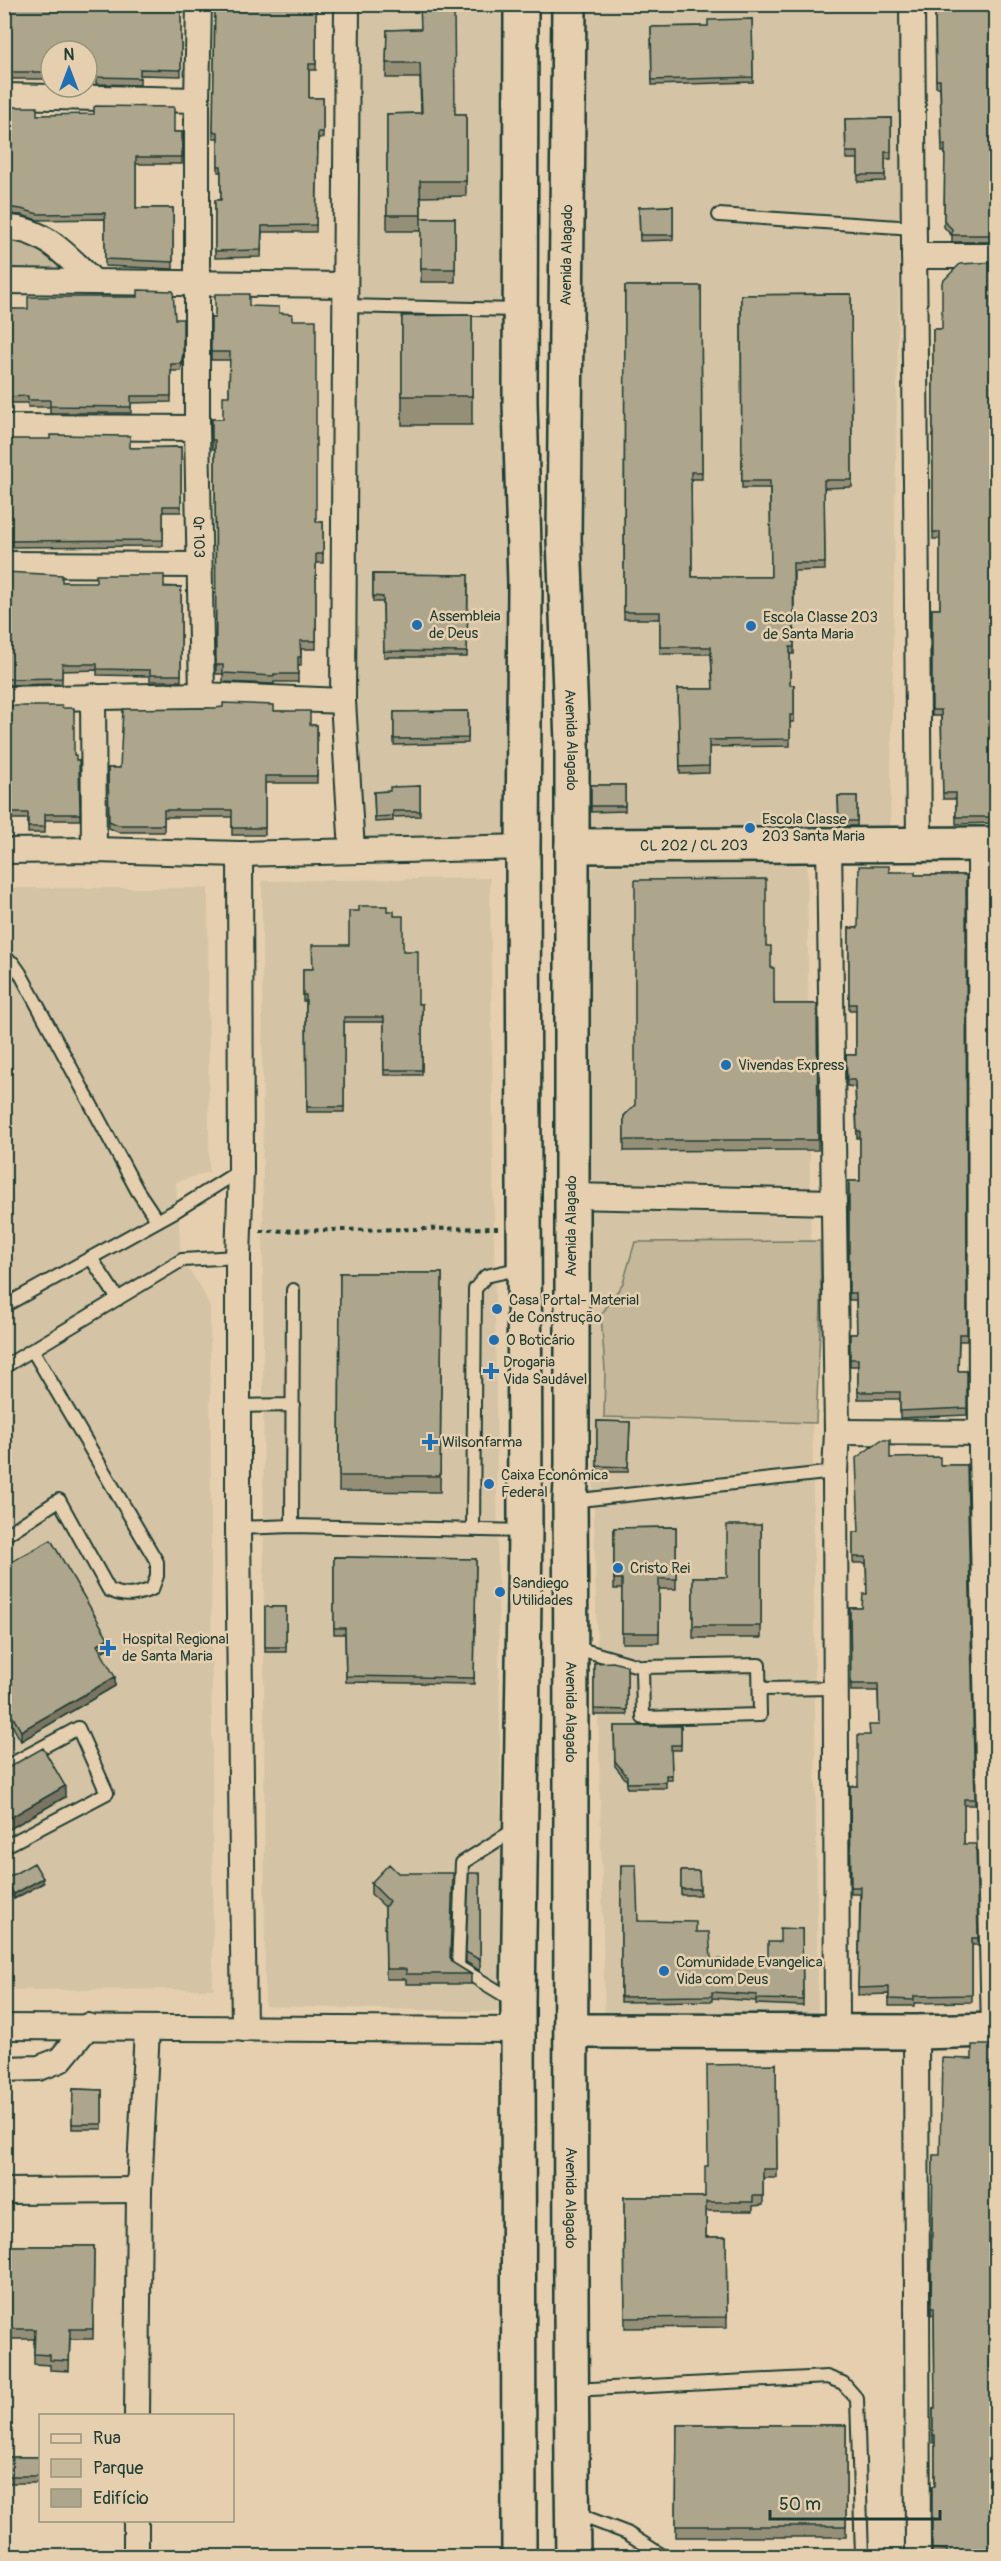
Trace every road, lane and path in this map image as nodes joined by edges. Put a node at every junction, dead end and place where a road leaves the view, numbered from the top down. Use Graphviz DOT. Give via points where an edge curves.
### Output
graph roads {
  1 [pos="199,4"];
  2 [pos="347,4"];
  3 [pos="521,4"];
  4 [pos="569,4"];
  5 [pos="912,4"];
  6 [pos="4,96"];
  7 [pos="197,100"];
  8 [pos="719,215"];
  9 [pos="4,228"];
  10 [pos="914,228"];
  11 [pos="996,255"];
  12 [pos="914,256"];
  13 [pos="4,281"];
  14 [pos="94,282"];
  15 [pos="196,285"];
  16 [pos="344,295"];
  17 [pos="520,310"];
  18 [pos="520,402"];
  19 [pos="4,427"];
  20 [pos="197,428"];
  21 [pos="564,539"];
  22 [pos="4,564"];
  23 [pos="199,565"];
  24 [pos="525,584"];
  25 [pos="202,695"];
  26 [pos="93,696"];
  27 [pos="4,699"];
  28 [pos="342,700"];
  29 [pos="572,742"];
  30 [pos="829,843"];
  31 [pos="919,844"];
  32 [pos="988,844"];
  33 [pos="572,846"];
  34 [pos="523,847"];
  35 [pos="94,850"];
  36 [pos="4,851"];
  37 [pos="352,851"];
  38 [pos="240,854"];
  39 [pos="4,958"];
  40 [pos="241,1170"];
  41 [pos="571,1196"];
  42 [pos="834,1202"];
  43 [pos="157,1220"];
  44 [pos="523,1228"];
  45 [pos="239,1232"];
  46 [pos="238,1257"];
  47 [pos="91,1258"];
  48 [pos="523,1268"];
  49 [pos="293,1290"];
  50 [pos="118,1299"];
  51 [pos="4,1306"];
  52 [pos="33,1351"];
  53 [pos="989,1353"];
  54 [pos="4,1367"];
  55 [pos="292,1405"];
  56 [pos="238,1407"];
  57 [pos="837,1432"];
  58 [pos="989,1433"];
  59 [pos="835,1472"];
  60 [pos="570,1501"];
  61 [pos="292,1526"];
  62 [pos="238,1528"];
  63 [pos="473,1530"];
  64 [pos="525,1530"];
  65 [pos="4,1536"];
  66 [pos="523,1625"];
  67 [pos="571,1646"];
  68 [pos="642,1667"];
  69 [pos="836,1688"];
  70 [pos="760,1689"];
  71 [pos="4,1768"];
  72 [pos="521,1818"];
  73 [pos="4,1847"];
  74 [pos="570,1942"];
  75 [pos="518,2017"];
  76 [pos="88,2026"];
  77 [pos="4,2027"];
  78 [pos="147,2029"];
  79 [pos="244,2029"];
  80 [pos="995,2030"];
  81 [pos="572,2031"];
  82 [pos="837,2032"];
  83 [pos="916,2032"];
  84 [pos="4,2069"];
  85 [pos="139,2190"];
  86 [pos="4,2191"];
  87 [pos="571,2390"];
  88 [pos="137,2414"];
  89 [pos="573,2513"];
  90 [pos="136,2522"];
  91 [pos="136,2556"];
  92 [pos="519,2556"];
  93 [pos="573,2556"];
  94 [pos="663,2556"];
  95 [pos="862,2556"];
  96 [pos="918,2556"];
  1 -- 7 [label="street, Qr 103"];
  2 -- 16 [label="street"];
  3 -- 17 [label="main road"];
  4 -- 21 [label="main road, Avenida Alagado"];
  5 -- 10 [label="street"];
  6 -- 7 [label="street"];
  7 -- 15 [label="street, Qr 103"];
  8 -- 10 [label="lane"];
  9 -- 14 [label="street" via="23,229 42,237"];
  10 -- 12 [label="street"];
  11 -- 12 [label="street"];
  12 -- 31 [label="street"];
  13 -- 14 [label="street"];
  14 -- 15 [label="street"];
  15 -- 16 [label="street"];
  15 -- 20 [label="street, Qr 103"];
  16 -- 17 [label="lane"];
  16 -- 28 [label="street"];
  17 -- 18 [label="main road"];
  18 -- 21 [label="main road" via="539,431 537,538 548,545"];
  18 -- 24 [label="main road"];
  19 -- 20 [label="street"];
  20 -- 23 [label="street, Qr 103"];
  21 -- 29 [label="main road, Avenida Alagado"];
  22 -- 23 [label="street"];
  23 -- 25 [label="street, Qr 103"];
  24 -- 29 [label="main road" via="559,584 561,693"];
  24 -- 34 [label="main road"];
  25 -- 26 [label="street"];
  25 -- 28 [label="street"];
  26 -- 27 [label="street"];
  26 -- 35 [label="street"];
  28 -- 37 [label="street"];
  29 -- 33 [label="main road, Avenida Alagado"];
  30 -- 31 [label="main road, CL 202 / CL 203"];
  30 -- 33 [label="main road, CL 202 / CL 203"];
  30 -- 42 [label="street"];
  31 -- 32 [label="main road, CL 202 / CL 203"];
  32 -- 53 [label="street"];
  33 -- 41 [label="main road, Avenida Alagado"];
  34 -- 37 [label="street"];
  34 -- 44 [label="main road"];
  35 -- 36 [label="street"];
  35 -- 38 [label="street"];
  37 -- 38 [label="street"];
  38 -- 40 [label="street"];
  39 -- 43 [label="lane" via="20,973"];
  40 -- 43 [label="lane"];
  40 -- 45 [label="street"];
  41 -- 42 [label="street"];
  41 -- 60 [label="main road, Avenida Alagado"];
  42 -- 57 [label="street"];
  43 -- 47 [label="lane"];
  44 -- 45 [label="path"];
  44 -- 48 [label="main road"];
  45 -- 46 [label="street"];
  46 -- 50 [label="lane" via="182,1260"];
  46 -- 56 [label="street"];
  47 -- 50 [label="lane"];
  47 -- 51 [label="lane"];
  48 -- 63 [label="lane" via="486,1276 475,1289"];
  48 -- 64 [label="main road"];
  49 -- 55 [label="lane"];
  50 -- 52 [label="lane"];
  52 -- 54 [label="lane"];
  52 -- 65 [label="lane" via="157,1562 157,1576 152,1589 133,1596 109,1590 60,1500"];
  53 -- 58 [label="street"];
  55 -- 56 [label="lane"];
  55 -- 61 [label="lane"];
  56 -- 62 [label="street"];
  57 -- 58 [label="street"];
  57 -- 59 [label="street"];
  58 -- 80 [label="street"];
  59 -- 60 [label="lane"];
  59 -- 69 [label="street"];
  60 -- 67 [label="main road, Avenida Alagado"];
  61 -- 62 [label="lane"];
  61 -- 63 [label="lane"];
  62 -- 79 [label="street"];
  63 -- 64 [label="lane"];
  64 -- 66 [label="main road"];
  66 -- 67 [label="main road"];
  66 -- 72 [label="main road"];
  67 -- 68 [label="lane"];
  67 -- 74 [label="main road, Avenida Alagado"];
  68 -- 70 [label="lane" via="759,1665"];
  68 -- 70 [label="lane" via="643,1718 760,1715"];
  69 -- 70 [label="lane"];
  69 -- 82 [label="street"];
  71 -- 73 [label="lane" via="78,1728 107,1793"];
  72 -- 74 [label="main road" via="547,1803 562,1813 561,1907"];
  72 -- 75 [label="main road"];
  72 -- 75 [label="lane" via="462,1863 458,1967"];
  74 -- 81 [label="main road, Avenida Alagado"];
  75 -- 79 [label="street"];
  75 -- 92 [label="main road"];
  76 -- 77 [label="street"];
  76 -- 78 [label="street"];
  76 -- 84 [label="street" via="60,2060 39,2067"];
  78 -- 79 [label="street"];
  78 -- 85 [label="street"];
  80 -- 83 [label="main road"];
  81 -- 82 [label="main road"];
  81 -- 87 [label="main road, Avenida Alagado"];
  82 -- 83 [label="main road"];
  83 -- 96 [label="street"];
  85 -- 86 [label="street"];
  85 -- 88 [label="street"];
  87 -- 89 [label="main road, Avenida Alagado"];
  87 -- 95 [label="lane" via="827,2377 843,2383 857,2399"];
  89 -- 93 [label="main road, Avenida Alagado"];
  89 -- 94 [label="lane" via="627,2533"];
  90 -- 91 [label="street"];
}
